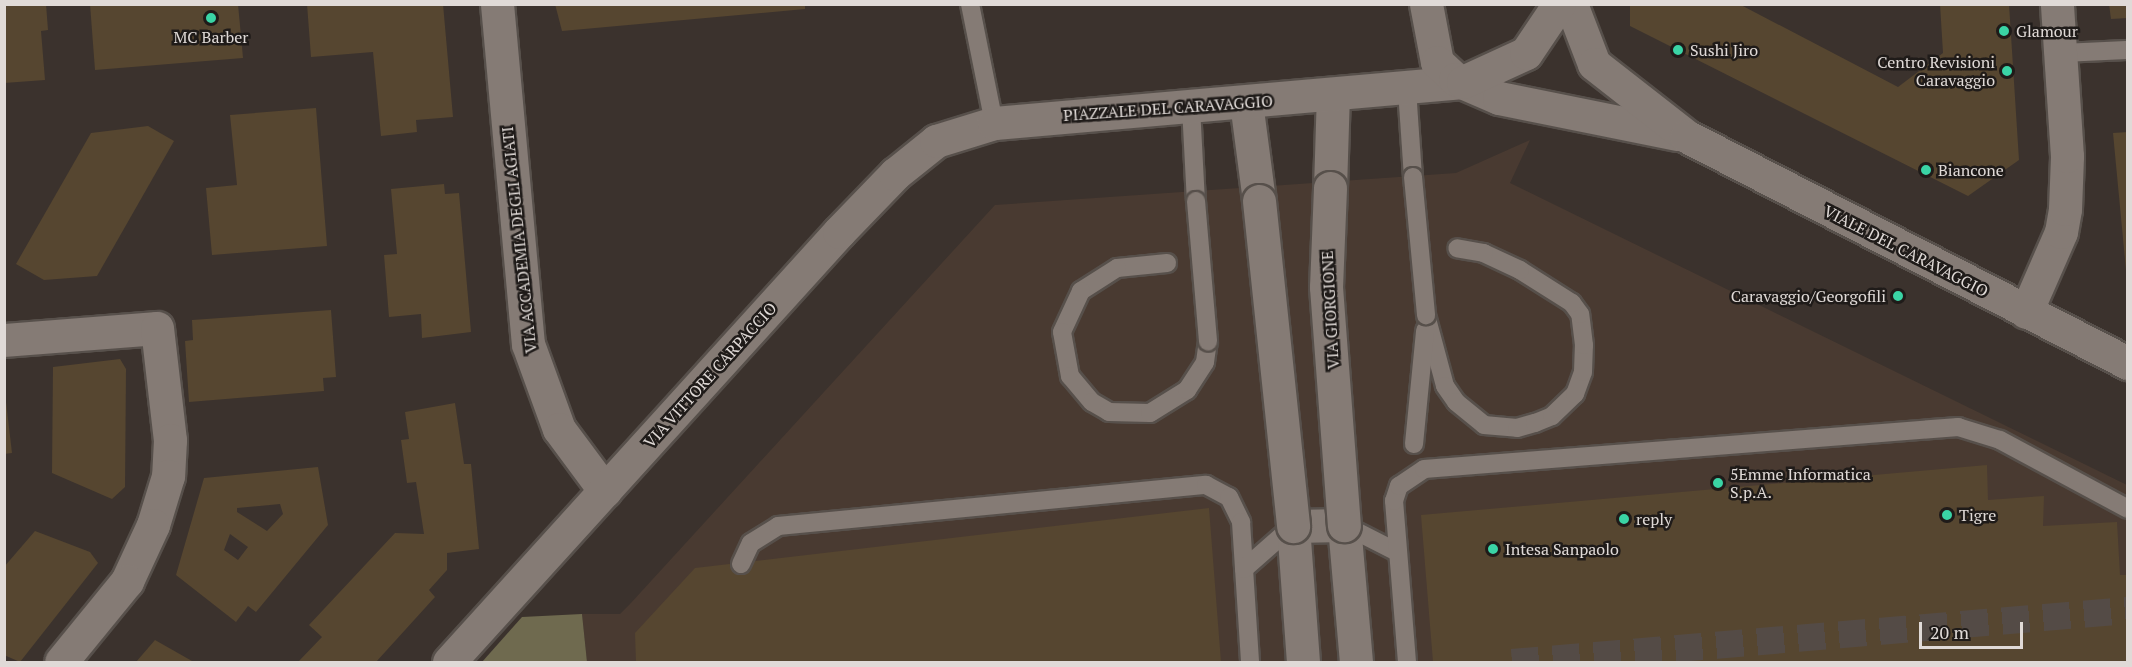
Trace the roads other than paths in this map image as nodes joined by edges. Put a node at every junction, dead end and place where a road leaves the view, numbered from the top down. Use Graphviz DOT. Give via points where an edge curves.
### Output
graph roads {
  1 [pos="497,4"];
  2 [pos="970,4"];
  3 [pos="1426,4"];
  4 [pos="1559,4"];
  5 [pos="1571,4"];
  6 [pos="2058,4"];
  7 [pos="2127,50"];
  8 [pos="2061,53"];
  9 [pos="1463,82"];
  10 [pos="1407,89"];
  11 [pos="1333,95"];
  12 [pos="1246,102"];
  13 [pos="1191,107"];
  14 [pos="994,123"];
  15 [pos="1686,136"];
  16 [pos="1457,248"];
  17 [pos="1167,263"];
  18 [pos="2026,312"];
  19 [pos="1426,315"];
  20 [pos="4,340"];
  21 [pos="2127,363"];
  22 [pos="1414,444"];
  23 [pos="605,491"];
  24 [pos="2127,509"];
  25 [pos="1344,525"];
  26 [pos="1293,526"];
  27 [pos="1397,552"];
  28 [pos="741,564"];
  29 [pos="1244,568"];
  30 [pos="61,663"];
  31 [pos="449,663"];
  32 [pos="1250,663"];
  33 [pos="1303,663"];
  34 [pos="1356,663"];
  35 [pos="1407,663"];
  1 -- 23 [label="street, VIA ACCADEMIA DEGLI AGIATI" via="528,344 559,429"];
  2 -- 14 [label="lane"];
  3 -- 9 [label="street" via="1437,62"];
  4 -- 9 [label="street, PIAZZALE DEL CARAVAGGIO" via="1544,34 1526,53"];
  5 -- 15 [label="street, VIALE DEL CARAVAGGIO" via="1594,63"];
  6 -- 8 [label="street"];
  7 -- 8 [label="lane"];
  8 -- 18 [label="street" via="2067,156 2064,218"];
  9 -- 10 [label="street, PIAZZALE DEL CARAVAGGIO"];
  9 -- 15 [label="street, VIALE DEL CARAVAGGIO" via="1540,108"];
  10 -- 11 [label="street, PIAZZALE DEL CARAVAGGIO"];
  10 -- 19 [label="lane, bridge"];
  11 -- 12 [label="street, PIAZZALE DEL CARAVAGGIO"];
  11 -- 25 [label="street, VIA GIORGIONE, bridge" via="1326,287"];
  12 -- 13 [label="street, PIAZZALE DEL CARAVAGGIO"];
  12 -- 26 [label="street, bridge"];
  13 -- 14 [label="street, PIAZZALE DEL CARAVAGGIO"];
  13 -- 17 [label="lane, bridge" via="1208,341 1205,362 1187,390 1150,413 1109,412 1092,402 1070,376 1062,332 1081,291 1117,268"];
  14 -- 23 [label="street, VIA VITTORE CARPACCIO" via="951,133 895,174"];
  15 -- 18 [label="street, VIALE DEL CARAVAGGIO"];
  16 -- 19 [label="lane" via="1484,253 1520,270 1572,303 1580,314 1584,345 1583,372 1575,394 1552,416 1535,423 1517,428 1484,425 1456,402 1445,386"];
  18 -- 21 [label="street, VIALE DEL CARAVAGGIO"];
  19 -- 22 [label="lane"];
  20 -- 30 [label="street" via="157,328 170,440 168,476 153,525 127,582"];
  23 -- 31 [label="street, VIA VITTORE CARPACCIO"];
  24 -- 27 [label="lane" via="1981,432 1958,427 1913,427 1424,469 1399,486 1394,501"];
  25 -- 26 [label="street"];
  25 -- 27 [label="lane"];
  25 -- 34 [label="street, VIA GIORGIONE"];
  26 -- 29 [label="lane"];
  26 -- 33 [label="street"];
  27 -- 35 [label="lane"];
  28 -- 29 [label="lane" via="751,543 778,526 1193,484 1219,490 1238,510"];
  29 -- 32 [label="lane"];
}
